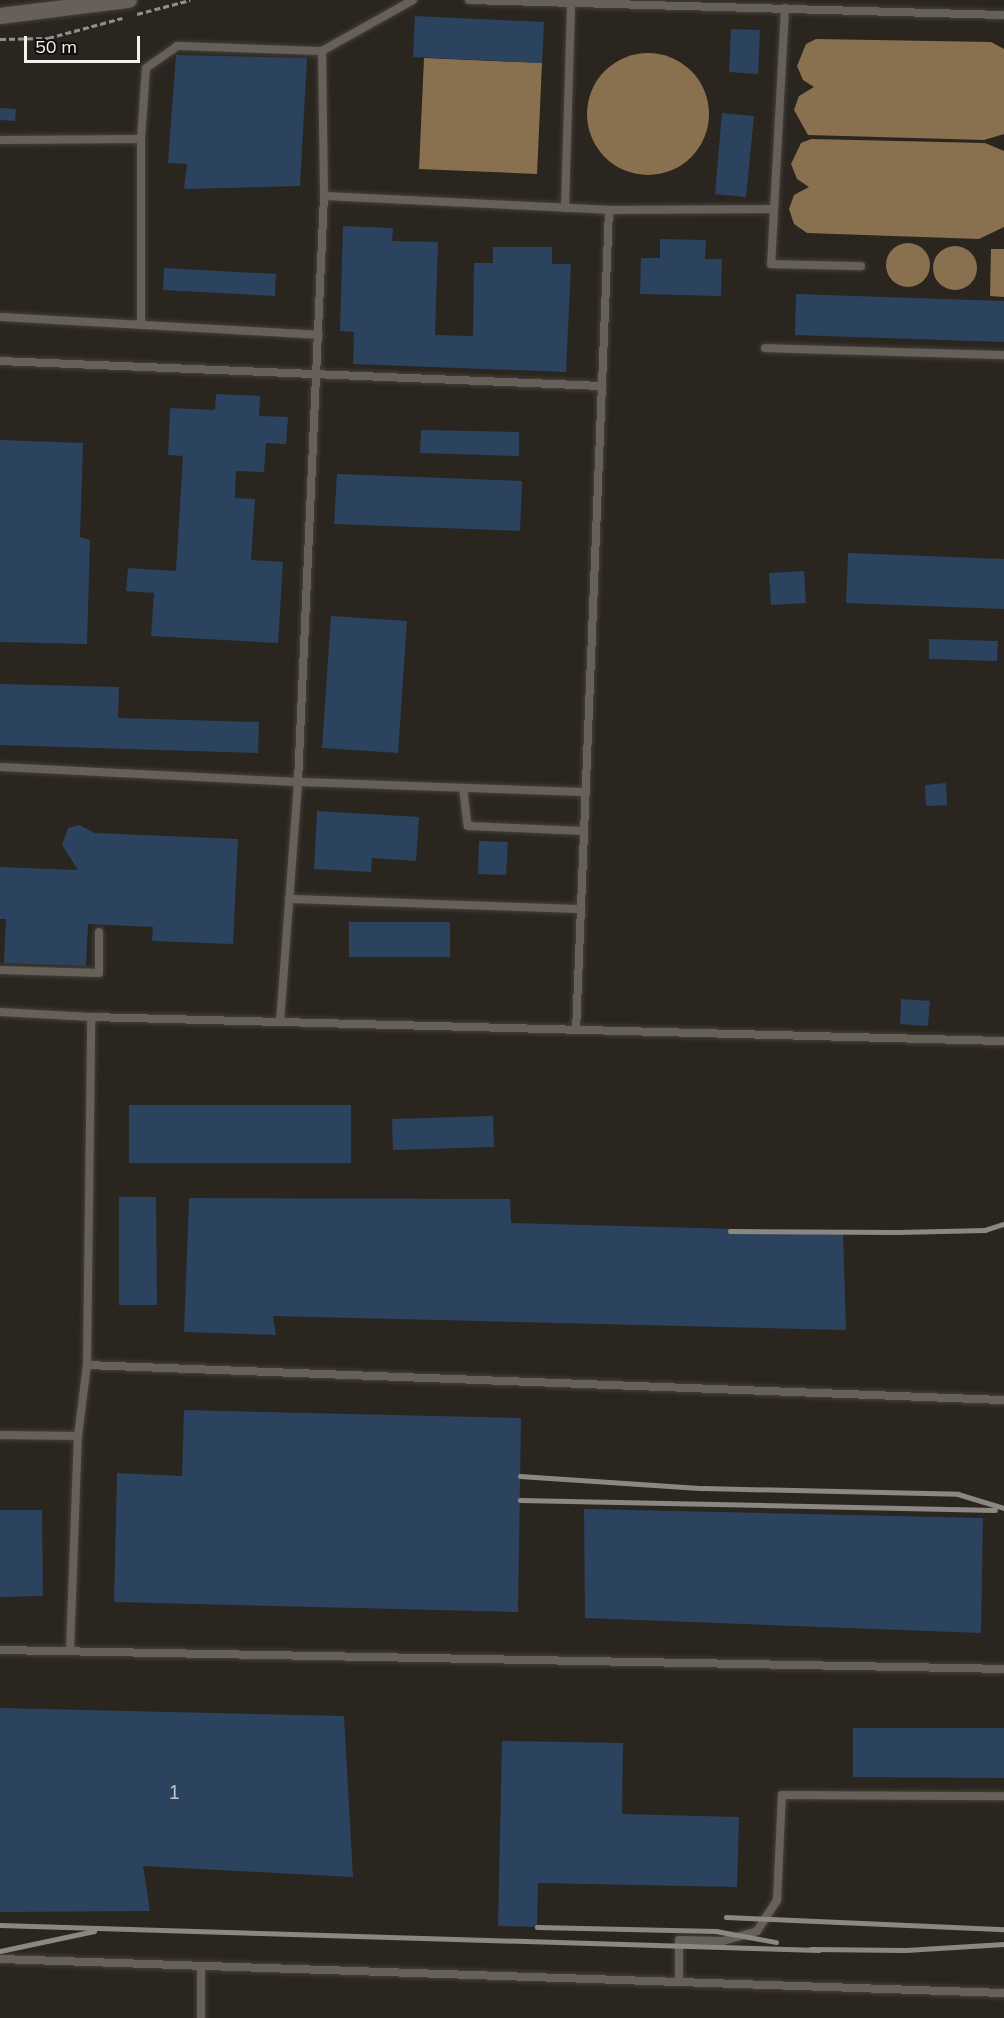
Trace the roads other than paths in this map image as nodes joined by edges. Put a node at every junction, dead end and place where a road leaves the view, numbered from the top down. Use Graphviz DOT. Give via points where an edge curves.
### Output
graph roads {
  1 [pos="129,0"];
  2 [pos="413,0"];
  3 [pos="469,0"];
  4 [pos="532,1"];
  5 [pos="630,2"];
  6 [pos="571,3"];
  7 [pos="677,3"];
  8 [pos="767,4"];
  9 [pos="785,8"];
  10 [pos="1004,15"];
  11 [pos="0,16"];
  12 [pos="322,51"];
  13 [pos="0,140"];
  14 [pos="141,140"];
  15 [pos="324,196"];
  16 [pos="565,208"];
  17 [pos="774,209"];
  18 [pos="609,210"];
  19 [pos="861,266"];
  20 [pos="0,317"];
  21 [pos="141,325"];
  22 [pos="318,335"];
  23 [pos="765,348"];
  24 [pos="1004,355"];
  25 [pos="0,361"];
  26 [pos="316,374"];
  27 [pos="602,386"];
  28 [pos="0,767"];
  29 [pos="298,782"];
  30 [pos="462,788"];
  31 [pos="585,792"];
  32 [pos="584,831"];
  33 [pos="289,898"];
  34 [pos="581,909"];
  35 [pos="99,932"];
  36 [pos="0,970"];
  37 [pos="0,1012"];
  38 [pos="91,1017"];
  39 [pos="280,1022"];
  40 [pos="576,1030"];
  41 [pos="1004,1041"];
  42 [pos="87,1365"];
  43 [pos="1004,1400"];
  44 [pos="0,1435"];
  45 [pos="78,1436"];
  46 [pos="0,1650"];
  47 [pos="70,1651"];
  48 [pos="1004,1669"];
  49 [pos="1004,1796"];
  50 [pos="0,1959"];
  51 [pos="201,1966"];
  52 [pos="679,1982"];
  53 [pos="1004,1993"];
  54 [pos="201,2018"];
  1 -- 11 [label="street"];
  2 -- 12 [label="lane"];
  3 -- 4 [label="lane"];
  4 -- 6 [label="lane"];
  5 -- 6 [label="lane"];
  5 -- 7 [label="lane"];
  6 -- 16 [label="lane"];
  7 -- 8 [label="lane"];
  8 -- 9 [label="lane"];
  9 -- 10 [label="lane"];
  9 -- 17 [label="lane"];
  12 -- 14 [label="lane" via="177,46 146,68"];
  12 -- 15 [label="lane"];
  13 -- 14 [label="lane"];
  14 -- 21 [label="lane"];
  15 -- 16 [label="lane"];
  15 -- 22 [label="lane"];
  16 -- 18 [label="lane"];
  17 -- 18 [label="lane"];
  17 -- 19 [label="lane" via="771,264"];
  18 -- 27 [label="lane"];
  20 -- 21 [label="lane"];
  21 -- 22 [label="lane"];
  22 -- 26 [label="lane"];
  23 -- 24 [label="lane"];
  25 -- 26 [label="lane"];
  26 -- 27 [label="lane"];
  26 -- 29 [label="lane"];
  27 -- 31 [label="lane"];
  28 -- 29 [label="lane"];
  29 -- 30 [label="lane"];
  29 -- 33 [label="lane"];
  30 -- 31 [label="lane"];
  30 -- 32 [label="lane" via="468,826"];
  31 -- 32 [label="lane"];
  32 -- 34 [label="lane"];
  33 -- 34 [label="lane"];
  33 -- 39 [label="lane"];
  34 -- 40 [label="lane"];
  35 -- 36 [label="lane" via="99,973"];
  37 -- 38 [label="lane"];
  38 -- 39 [label="lane"];
  38 -- 42 [label="lane"];
  39 -- 40 [label="lane"];
  40 -- 41 [label="lane"];
  42 -- 43 [label="lane"];
  42 -- 45 [label="lane"];
  44 -- 45 [label="lane"];
  45 -- 47 [label="lane"];
  46 -- 47 [label="lane"];
  47 -- 48 [label="lane"];
  49 -- 52 [label="lane" via="782,1795 777,1900 757,1931 723,1941 679,1940"];
  50 -- 51 [label="lane"];
  51 -- 52 [label="lane"];
  51 -- 54 [label="lane"];
  52 -- 53 [label="lane"];
}
